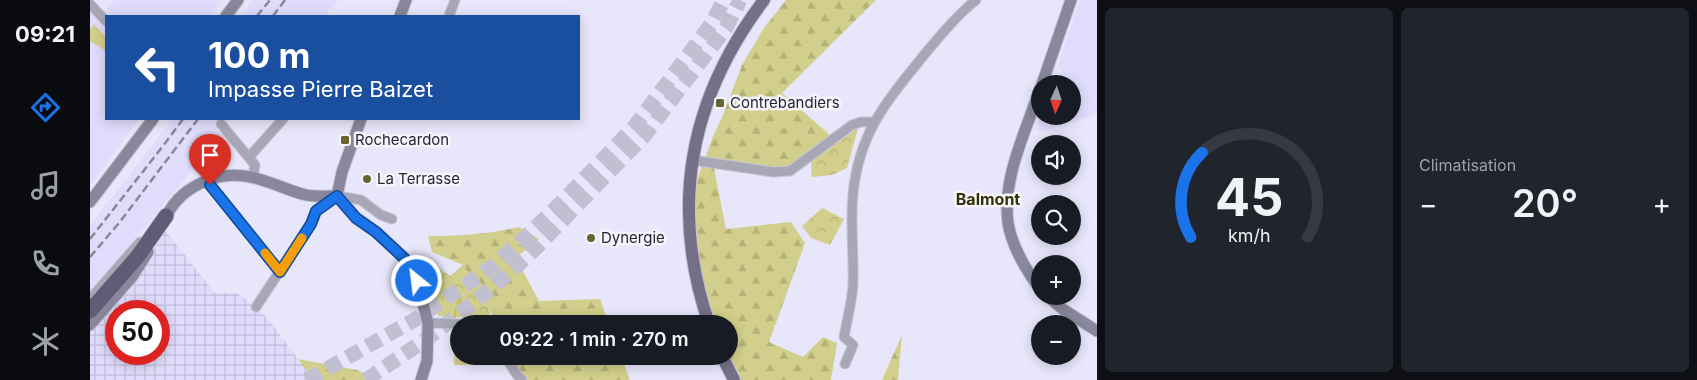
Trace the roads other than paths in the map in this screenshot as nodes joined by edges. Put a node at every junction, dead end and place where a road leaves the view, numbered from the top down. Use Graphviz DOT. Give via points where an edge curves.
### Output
graph roads {
  1 [pos="238,0"];
  2 [pos="406,0"];
  3 [pos="455,0"];
  4 [pos="764,0"];
  5 [pos="976,0"];
  6 [pos="1071,0"];
  7 [pos="90,4"];
  8 [pos="227,15"];
  9 [pos="400,15"];
  10 [pos="449,15"];
  11 [pos="105,20"];
  12 [pos="1045,75"];
  13 [pos="1031,116"];
  14 [pos="152,120"];
  15 [pos="282,120"];
  16 [pos="361,120"];
  17 [pos="873,122"];
  18 [pos="221,124"];
  19 [pos="249,157"];
  20 [pos="692,160"];
  21 [pos="254,177"];
  22 [pos="207,180"];
  23 [pos="337,196"];
  24 [pos="90,202"];
  25 [pos="166,216"];
  26 [pos="392,220"];
  27 [pos="280,272"];
  28 [pos="1031,277"];
  29 [pos="90,300"];
  30 [pos="1058,305"];
  31 [pos="256,308"];
  32 [pos="90,311"];
  33 [pos="706,315"];
  34 [pos="428,323"];
  35 [pos="90,324"];
  36 [pos="450,324"];
  37 [pos="1097,331"];
  38 [pos="844,364"];
  39 [pos="511,365"];
  40 [pos="726,365"];
  41 [pos="421,380"];
  42 [pos="522,380"];
  43 [pos="734,380"];
  1 -- 8 [label="street"];
  2 -- 9 [label="street"];
  3 -- 10 [label="street"];
  4 -- 20 [label="main road" via="724,60 698,130"];
  5 -- 17 [label="street" via="951,23 891,95"];
  6 -- 12 [label="street"];
  7 -- 11 [label="street"];
  13 -- 28 [label="street" via="1010,180 1008,210 1012,240"];
  14 -- 24 [label="street"];
  15 -- 19 [label="street"];
  16 -- 23 [label="street"];
  17 -- 20 [label="street" via="852,125 790,171 773,172"];
  17 -- 38 [label="street" via="860,157 853,194 853,286 844,337 853,345"];
  18 -- 19 [label="street"];
  19 -- 21 [label="street" via="255,165"];
  20 -- 33 [label="main road" via="689,238 695,278"];
  21 -- 22 [label="street" via="234,175"];
  21 -- 23 [label="street" via="306,195"];
  22 -- 25 [label="street" via="180,197"];
  22 -- 27 [label="street"];
  23 -- 26 [label="street" via="361,200"];
  23 -- 27 [label="street" via="316,211"];
  23 -- 34 [label="street" via="356,218 405,259 417,281"];
  25 -- 29 [label="street" via="152,226"];
  25 -- 32 [label="highway" via="138,256"];
  25 -- 35 [label="street" via="160,233 132,278"];
  27 -- 31 [label="street"];
  30 -- 37 [label="street"];
  34 -- 36 [label="street"];
  34 -- 41 [label="street" via="426,361"];
  39 -- 42 [label="street"];
  40 -- 43 [label="main road"];
}
